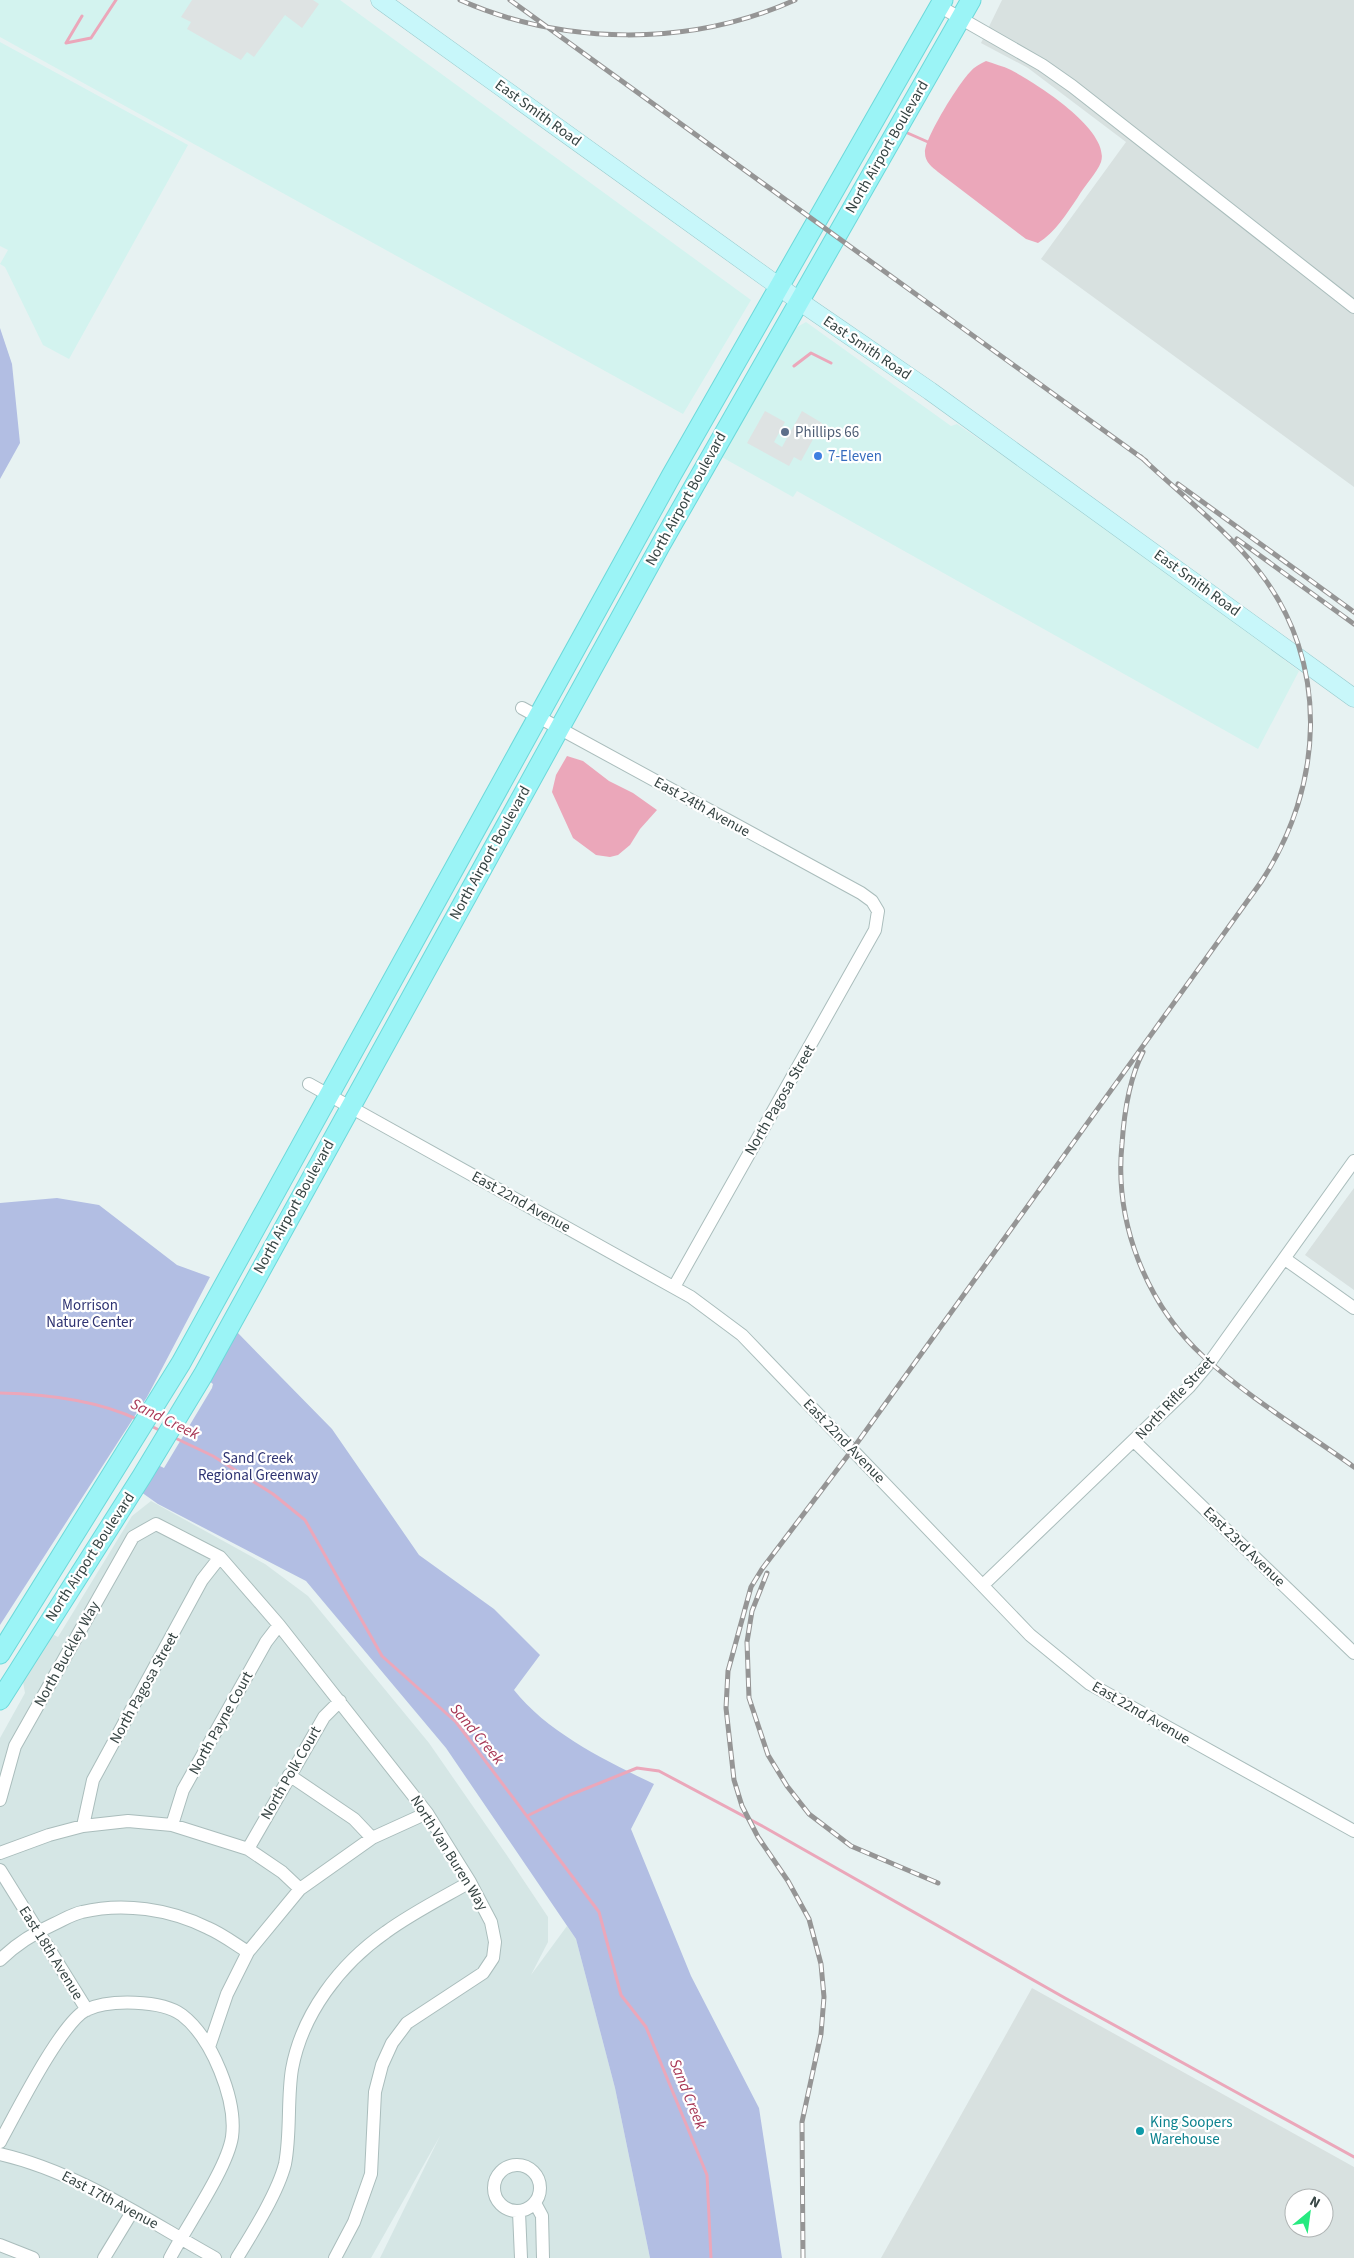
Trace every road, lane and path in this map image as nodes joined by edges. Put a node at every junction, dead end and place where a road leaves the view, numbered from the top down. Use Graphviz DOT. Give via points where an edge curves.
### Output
graph roads {
  1 [pos="380,0"];
  2 [pos="971,0"];
  3 [pos="941,3"];
  4 [pos="960,19"];
  5 [pos="779,287"];
  6 [pos="798,302"];
  7 [pos="1354,308"];
  8 [pos="1354,698"];
  9 [pos="522,708"];
  10 [pos="539,717"];
  11 [pos="559,728"];
  12 [pos="878,910"];
  13 [pos="309,1084"];
  14 [pos="329,1095"];
  15 [pos="349,1107"];
  16 [pos="1354,1161"];
  17 [pos="1285,1259"];
  18 [pos="674,1287"];
  19 [pos="1354,1308"];
  20 [pos="1134,1441"];
  21 [pos="156,1524"];
  22 [pos="220,1557"];
  23 [pos="983,1585"];
  24 [pos="279,1625"];
  25 [pos="1354,1653"];
  26 [pos="0,1654"];
  27 [pos="0,1700"];
  28 [pos="340,1701"];
  29 [pos="289,1775"];
  30 [pos="0,1800"];
  31 [pos="427,1813"];
  32 [pos="172,1825"];
  33 [pos="83,1826"];
  34 [pos="1354,1831"];
  35 [pos="372,1838"];
  36 [pos="248,1849"];
  37 [pos="0,1853"];
  38 [pos="0,1870"];
  39 [pos="470,1882"];
  40 [pos="300,1889"];
  41 [pos="38,1932"];
  42 [pos="248,1952"];
  43 [pos="0,1960"];
  44 [pos="87,2010"];
  45 [pos="209,2047"];
  46 [pos="0,2142"];
  47 [pos="0,2154"];
  48 [pos="535,2203"];
  49 [pos="132,2212"];
  50 [pos="519,2212"];
  51 [pos="180,2239"];
  52 [pos="0,2245"];
  53 [pos="33,2258"];
  54 [pos="104,2258"];
  55 [pos="170,2258"];
  56 [pos="215,2258"];
  57 [pos="238,2258"];
  58 [pos="335,2258"];
  59 [pos="521,2258"];
  60 [pos="544,2258"];
  1 -- 5 [label="street, East Smith Road"];
  2 -- 4 [label="main road, North Airport Boulevard"];
  3 -- 4 [label="street"];
  3 -- 5 [label="main road, North Airport Boulevard"];
  4 -- 6 [label="main road, North Airport Boulevard"];
  4 -- 7 [label="street" via="1072,86"];
  5 -- 6 [label="street, East Smith Road"];
  5 -- 10 [label="main road, North Airport Boulevard"];
  6 -- 8 [label="street, East Smith Road" via="930,391"];
  6 -- 11 [label="main road, North Airport Boulevard"];
  9 -- 10 [label="street, East 24th Avenue"];
  10 -- 11 [label="street, East 24th Avenue"];
  10 -- 14 [label="main road, North Airport Boulevard"];
  11 -- 12 [label="street, East 24th Avenue" via="861,893"];
  11 -- 15 [label="main road, North Airport Boulevard"];
  12 -- 18 [label="street, North Pagosa Street" via="875,930"];
  13 -- 14 [label="street, East 22nd Avenue"];
  14 -- 15 [label="street, East 22nd Avenue"];
  14 -- 26 [label="main road, North Airport Boulevard" via="181,1363"];
  15 -- 18 [label="street, East 22nd Avenue"];
  15 -- 27 [label="main road, North Airport Boulevard" via="203,1375"];
  16 -- 17 [label="street, North Rifle Street"];
  17 -- 19 [label="street"];
  17 -- 20 [label="street, North Rifle Street" via="1210,1362"];
  18 -- 23 [label="street, East 22nd Avenue" via="742,1335"];
  20 -- 23 [label="street, North Rifle Street"];
  20 -- 25 [label="street, East 23rd Avenue"];
  21 -- 22 [label="street, North Van Buren Way"];
  21 -- 30 [label="street, North Buckley Way" via="133,1537 128,1545 16,1746"];
  22 -- 24 [label="street, North Van Buren Way"];
  22 -- 33 [label="street, North Pagosa Street" via="202,1580 93,1780"];
  23 -- 34 [label="street, East 22nd Avenue" via="1048,1652 1090,1684"];
  24 -- 28 [label="street, North Van Buren Way"];
  24 -- 32 [label="street, North Payne Court" via="266,1642 184,1790"];
  28 -- 29 [label="street, North Polk Court" via="324,1717"];
  28 -- 31 [label="street, North Van Buren Way"];
  29 -- 35 [label="street" via="354,1819"];
  29 -- 36 [label="street, North Polk Court"];
  31 -- 35 [label="street"];
  31 -- 39 [label="street, North Van Buren Way"];
  32 -- 33 [label="street" via="128,1821"];
  32 -- 36 [label="street"];
  33 -- 37 [label="street"];
  35 -- 40 [label="street"];
  36 -- 40 [label="street"];
  38 -- 41 [label="street, East 18th Avenue"];
  39 -- 57 [label="street" via="386,1932 351,1960 320,2000 303,2031 292,2069 285,2164 263,2214"];
  39 -- 58 [label="street, North Van Buren Way" via="491,1922 495,1942 493,1958 483,1973 407,2023 392,2043 382,2064 375,2092 371,2174 354,2222"];
  40 -- 42 [label="street"];
  41 -- 42 [label="street" via="80,1912 138,1908 170,1913 209,1928"];
  41 -- 43 [label="street"];
  41 -- 44 [label="street, East 18th Avenue"];
  42 -- 45 [label="street" via="227,1994"];
  44 -- 45 [label="street" via="118,2003 149,2002 181,2015"];
  44 -- 46 [label="street" via="70,2023 58,2041"];
  45 -- 51 [label="street" via="223,2076 230,2105 232,2137 224,2162"];
  47 -- 49 [label="street, East 17th Avenue" via="30,2161 76,2180"];
  48 -- 50 [label="street"];
  48 -- 50 [label="street" via="539,2195 538,2177 527,2166 506,2168 498,2173 493,2190 502,2206"];
  48 -- 60 [label="street" via="542,2216"];
  49 -- 51 [label="street, East 17th Avenue"];
  49 -- 54 [label="street"];
  50 -- 59 [label="street"];
  51 -- 55 [label="street"];
  51 -- 56 [label="street, East 17th Avenue"];
  52 -- 53 [label="street"];
}
